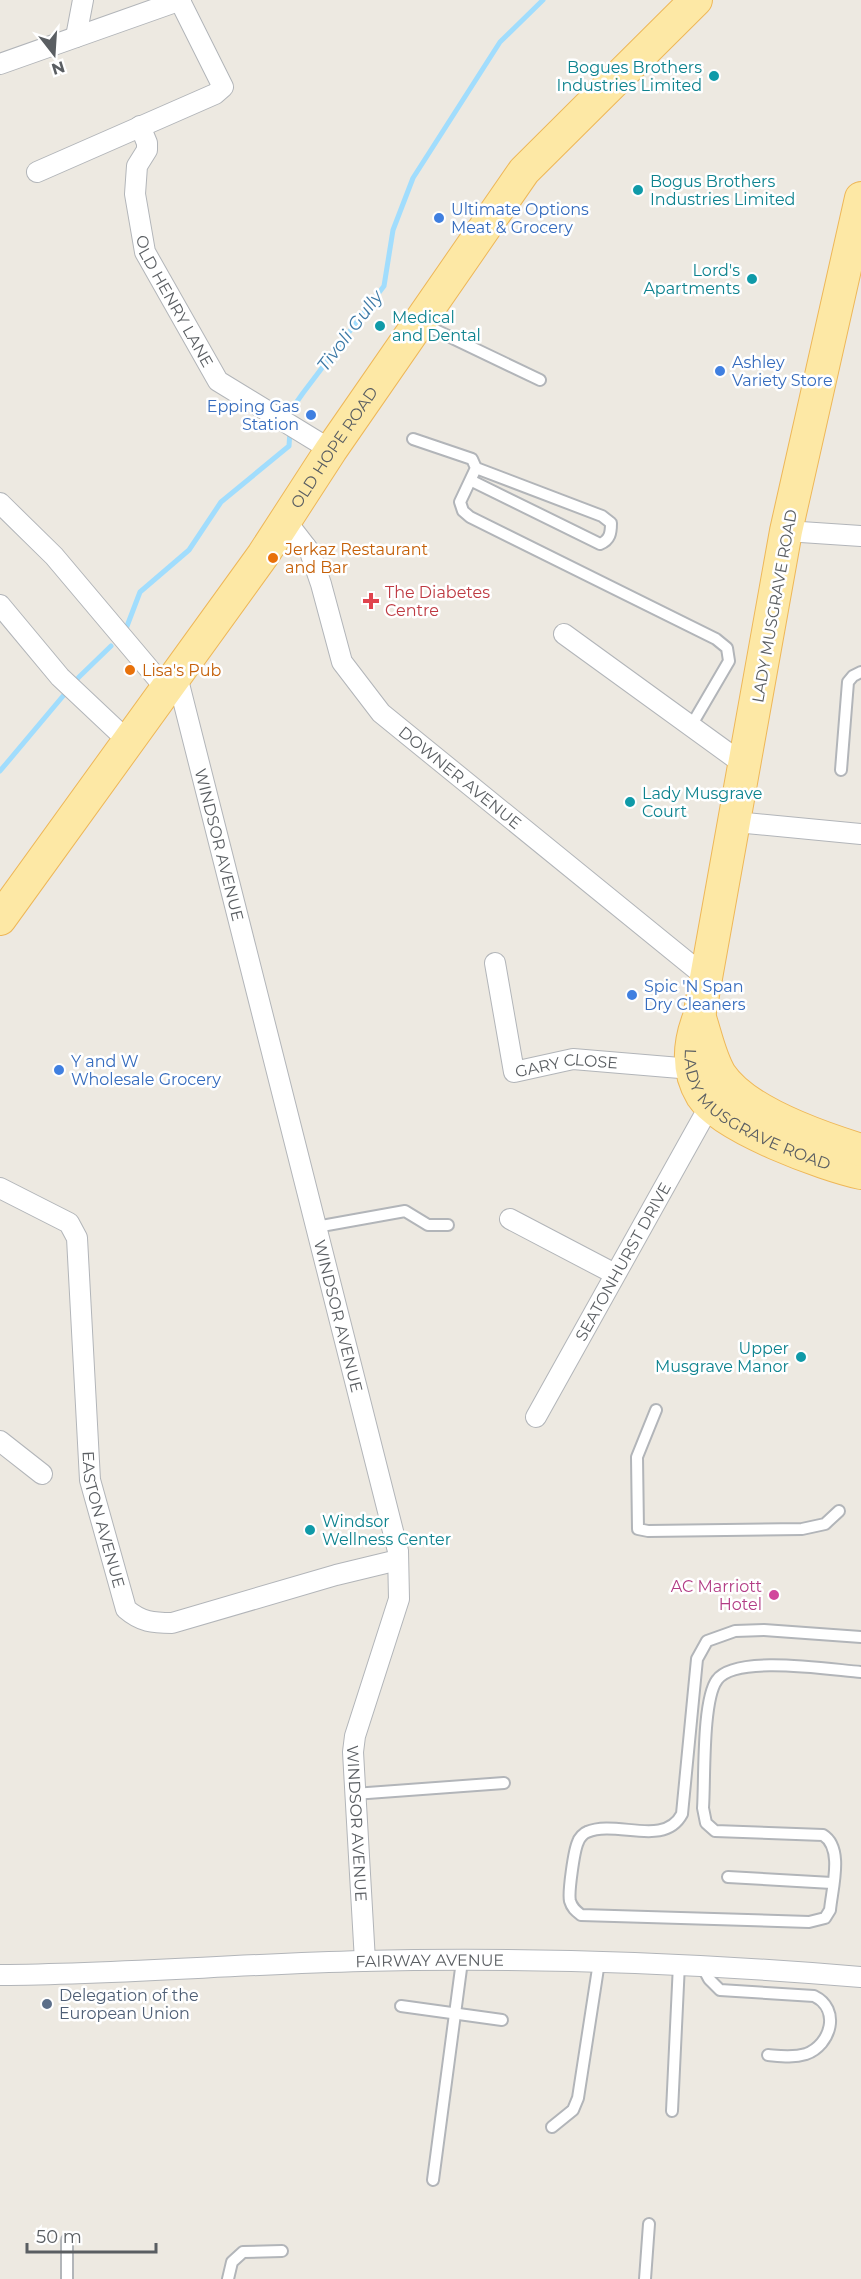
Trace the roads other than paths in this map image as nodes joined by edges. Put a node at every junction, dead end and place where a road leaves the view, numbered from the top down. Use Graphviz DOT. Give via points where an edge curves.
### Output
graph roads {
  1 [pos="83,0"];
  2 [pos="181,0"];
  3 [pos="696,0"];
  4 [pos="76,37"];
  5 [pos="0,63"];
  6 [pos="141,126"];
  7 [pos="37,172"];
  8 [pos="861,198"];
  9 [pos="855,250"];
  10 [pos="420,322"];
  11 [pos="540,380"];
  12 [pos="413,439"];
  13 [pos="331,450"];
  14 [pos="476,468"];
  15 [pos="472,481"];
  16 [pos="0,503"];
  17 [pos="286,521"];
  18 [pos="786,531"];
  19 [pos="861,536"];
  20 [pos="0,605"];
  21 [pos="564,634"];
  22 [pos="861,672"];
  23 [pos="172,683"];
  24 [pos="691,726"];
  25 [pos="129,742"];
  26 [pos="746,766"];
  27 [pos="841,770"];
  28 [pos="736,822"];
  29 [pos="861,834"];
  30 [pos="0,919"];
  31 [pos="495,963"];
  32 [pos="707,978"];
  33 [pos="699,1017"];
  34 [pos="692,1069"];
  35 [pos="710,1105"];
  36 [pos="853,1164"];
  37 [pos="0,1188"];
  38 [pos="861,1190"];
  39 [pos="510,1219"];
  40 [pos="448,1225"];
  41 [pos="316,1227"];
  42 [pos="615,1274"];
  43 [pos="656,1410"];
  44 [pos="536,1417"];
  45 [pos="0,1441"];
  46 [pos="42,1474"];
  47 [pos="839,1511"];
  48 [pos="398,1560"];
  49 [pos="861,1637"];
  50 [pos="861,1672"];
  51 [pos="504,1783"];
  52 [pos="354,1794"];
  53 [pos="728,1877"];
  54 [pos="832,1883"];
  55 [pos="365,1961"];
  56 [pos="462,1961"];
  57 [pos="599,1962"];
  58 [pos="679,1964"];
  59 [pos="700,1964"];
  60 [pos="0,1975"];
  61 [pos="861,1977"];
  62 [pos="401,2006"];
  63 [pos="455,2014"];
  64 [pos="502,2020"];
  65 [pos="768,2055"];
  66 [pos="672,2111"];
  67 [pos="552,2127"];
  68 [pos="433,2180"];
  69 [pos="649,2224"];
  70 [pos="67,2240"];
  71 [pos="282,2251"];
  72 [pos="68,2279"];
  73 [pos="228,2279"];
  74 [pos="645,2279"];
  1 -- 4 [label="street"];
  2 -- 4 [label="street"];
  2 -- 6 [label="street" via="223,87"];
  3 -- 10 [label="main road, OLD HOPE ROAD" via="524,171"];
  4 -- 5 [label="street"];
  6 -- 7 [label="street"];
  6 -- 13 [label="street, OLD HENRY LANE" via="147,150 137,166 135,194 146,252 218,381"];
  8 -- 9 [label="main road, LADY MUSGRAVE ROAD"];
  9 -- 18 [label="main road, LADY MUSGRAVE ROAD"];
  10 -- 11 [label="lane"];
  10 -- 13 [label="main road, OLD HOPE ROAD"];
  12 -- 14 [label="lane" via="472,459"];
  13 -- 17 [label="main road, OLD HOPE ROAD"];
  14 -- 15 [label="lane"];
  14 -- 15 [label="lane" via="602,516 611,523 611,533 600,544"];
  15 -- 24 [label="lane" via="460,502 470,517 716,639 727,648 729,661"];
  16 -- 23 [label="street" via="54,556 127,644"];
  17 -- 23 [label="main road, OLD HOPE ROAD"];
  17 -- 32 [label="street, DOWNER AVENUE" via="309,552 342,662 381,713"];
  18 -- 19 [label="street"];
  18 -- 26 [label="main road, LADY MUSGRAVE ROAD"];
  20 -- 25 [label="street" via="60,677"];
  21 -- 24 [label="street"];
  22 -- 27 [label="lane" via="848,682"];
  23 -- 25 [label="main road, OLD HOPE ROAD"];
  23 -- 41 [label="street, WINDSOR AVENUE"];
  24 -- 26 [label="street"];
  25 -- 30 [label="main road, OLD HOPE ROAD"];
  26 -- 28 [label="main road, LADY MUSGRAVE ROAD"];
  28 -- 29 [label="street"];
  28 -- 32 [label="main road, LADY MUSGRAVE ROAD"];
  31 -- 34 [label="street, GARY CLOSE" via="514,1072 573,1059"];
  32 -- 33 [label="main road, LADY MUSGRAVE ROAD"];
  33 -- 34 [label="main road, LADY MUSGRAVE ROAD" via="690,1045"];
  33 -- 36 [label="main road, LADY MUSGRAVE ROAD" via="720,1074 741,1096 811,1132"];
  34 -- 35 [label="main road, LADY MUSGRAVE ROAD"];
  35 -- 36 [label="main road, LADY MUSGRAVE ROAD" via="771,1141"];
  35 -- 42 [label="street, SEATONHURST DRIVE"];
  36 -- 38 [label="main road"];
  37 -- 48 [label="street, EASTON AVENUE" via="69,1223 77,1238 90,1480 126,1609 152,1623 172,1623"];
  39 -- 42 [label="street"];
  40 -- 41 [label="lane" via="428,1225 405,1211"];
  41 -- 48 [label="street, WINDSOR AVENUE"];
  42 -- 44 [label="street, SEATONHURST DRIVE"];
  43 -- 47 [label="lane" via="637,1457 638,1529 802,1529 825,1524"];
  45 -- 46 [label="street"];
  48 -- 52 [label="street, WINDSOR AVENUE" via="399,1599 355,1736"];
  49 -- 54 [label="lane" via="764,1630 735,1631 707,1641 697,1659 682,1814 676,1824 659,1830 585,1832 578,1841 569,1898 572,1908 581,1915 809,1923 825,1918 830,1910"];
  50 -- 54 [label="lane" via="758,1665 717,1678 709,1695 703,1808 706,1824 714,1831 823,1835 831,1840 835,1851"];
  51 -- 52 [label="lane"];
  52 -- 55 [label="street, WINDSOR AVENUE"];
  53 -- 54 [label="lane"];
  55 -- 56 [label="street, FAIRWAY AVENUE"];
  55 -- 60 [label="street, FAIRWAY AVENUE"];
  56 -- 57 [label="street, FAIRWAY AVENUE"];
  56 -- 63 [label="lane"];
  57 -- 58 [label="street, FAIRWAY AVENUE"];
  57 -- 67 [label="lane" via="578,2098 573,2110"];
  58 -- 59 [label="street, FAIRWAY AVENUE"];
  58 -- 66 [label="lane"];
  59 -- 61 [label="street, FAIRWAY AVENUE"];
  59 -- 65 [label="lane" via="720,1990 814,1996 825,2001 830,2010 828,2032 817,2049 797,2057"];
  62 -- 63 [label="lane"];
  63 -- 64 [label="lane"];
  63 -- 68 [label="lane"];
  69 -- 74 [label="lane"];
  70 -- 72 [label="lane"];
  71 -- 73 [label="lane" via="243,2252 232,2262"];
}
